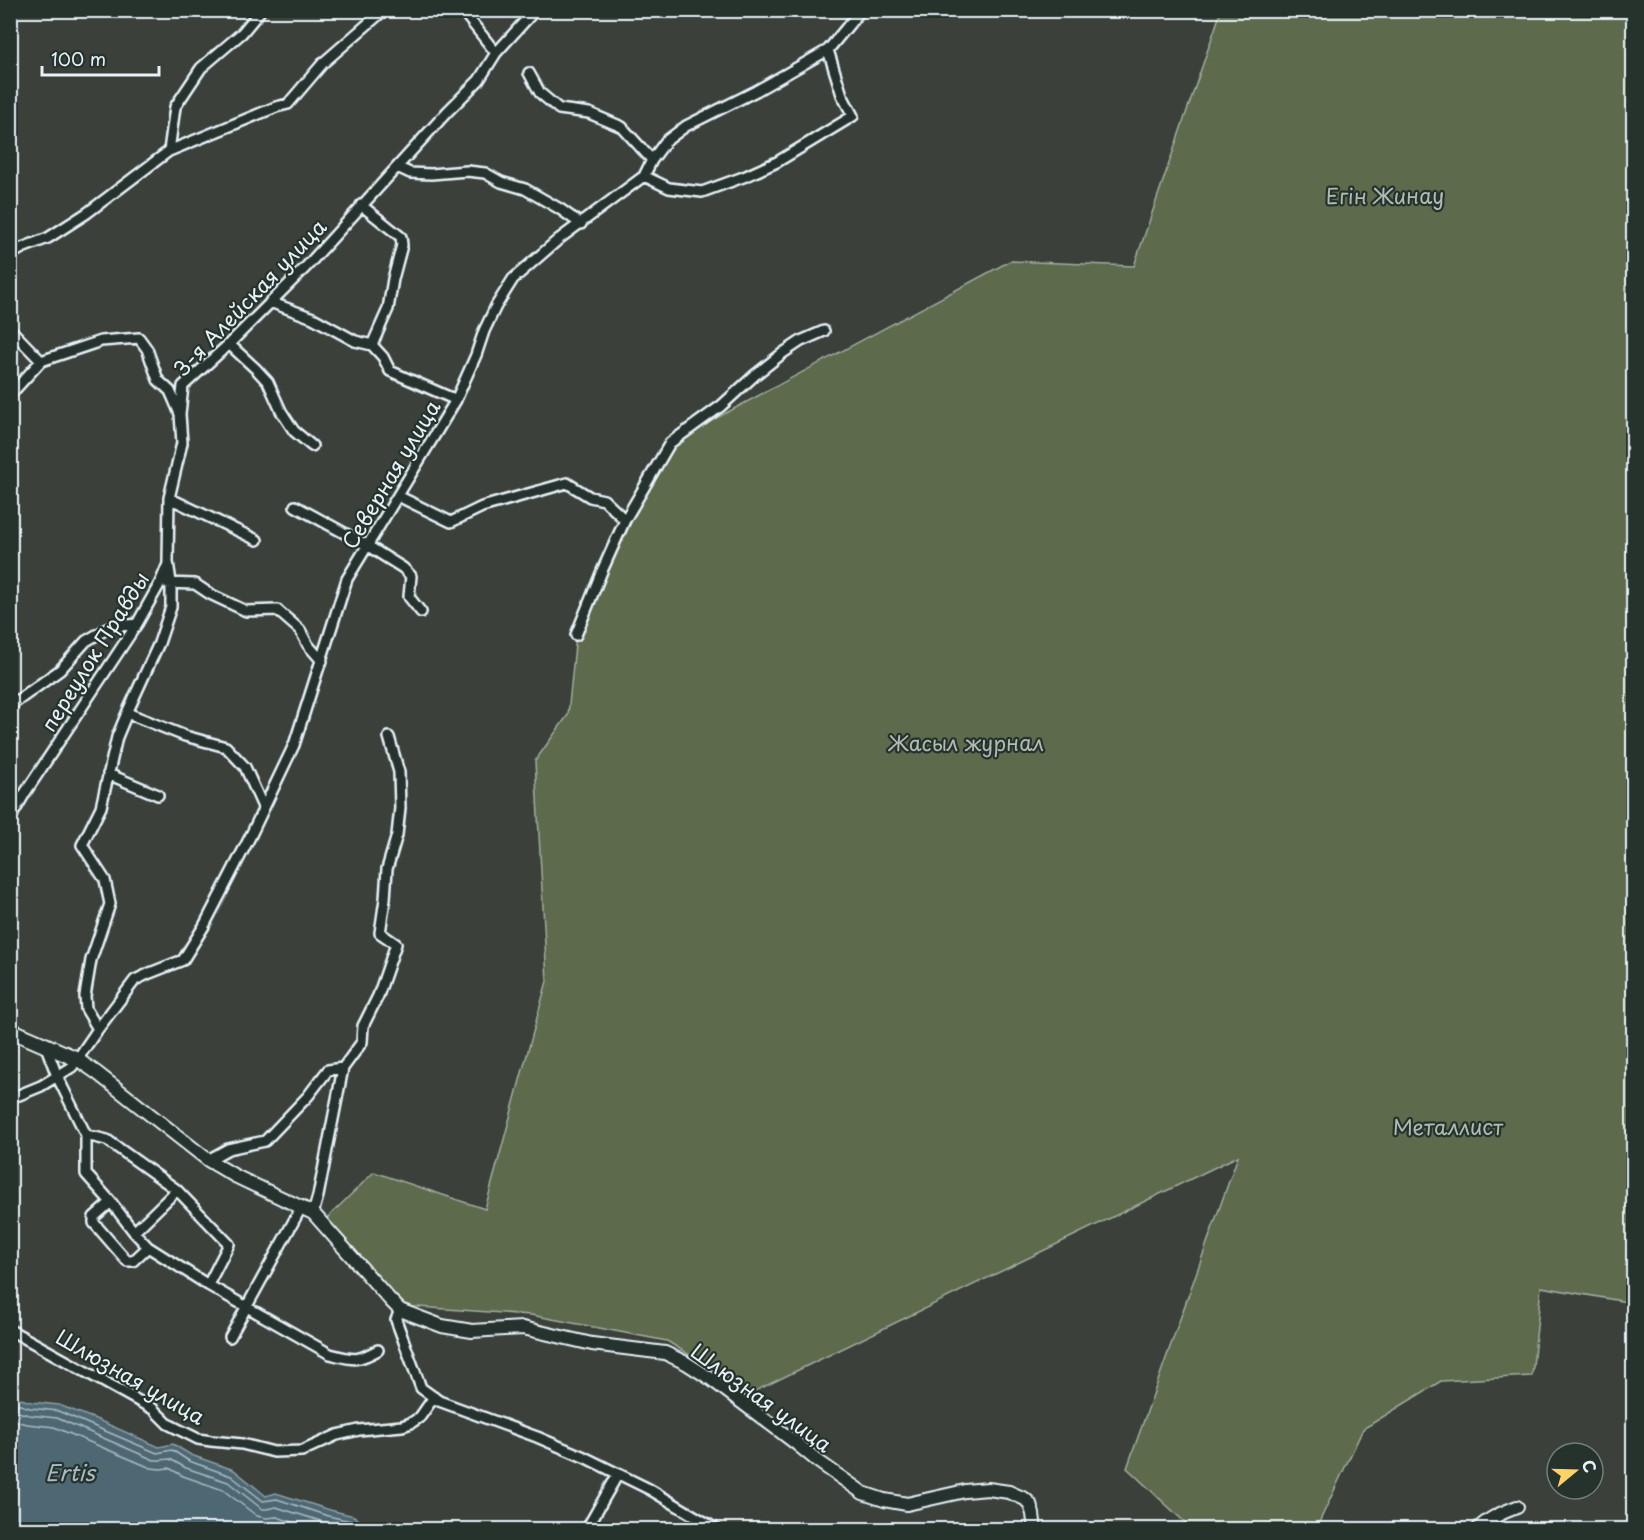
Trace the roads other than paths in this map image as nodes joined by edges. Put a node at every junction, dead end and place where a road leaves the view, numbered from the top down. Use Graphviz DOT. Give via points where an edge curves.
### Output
graph roads {
  1 [pos="261,10"];
  2 [pos="384,10"];
  3 [pos="462,10"];
  4 [pos="535,10"];
  5 [pos="861,10"];
  6 [pos="828,50"];
  7 [pos="496,53"];
  8 [pos="529,73"];
  9 [pos="169,151"];
  10 [pos="652,160"];
  11 [pos="397,167"];
  12 [pos="644,176"];
  13 [pos="361,205"];
  14 [pos="581,224"];
  15 [pos="10,255"];
  16 [pos="270,302"];
  17 [pos="10,329"];
  18 [pos="824,331"];
  19 [pos="229,344"];
  20 [pos="372,345"];
  21 [pos="41,361"];
  22 [pos="10,395"];
  23 [pos="456,400"];
  24 [pos="180,414"];
  25 [pos="312,446"];
  26 [pos="398,496"];
  27 [pos="169,498"];
  28 [pos="295,506"];
  29 [pos="625,520"];
  30 [pos="257,540"];
  31 [pos="368,546"];
  32 [pos="168,562"];
  33 [pos="171,582"];
  34 [pos="160,583"];
  35 [pos="420,612"];
  36 [pos="137,624"];
  37 [pos="576,635"];
  38 [pos="321,661"];
  39 [pos="10,706"];
  40 [pos="127,713"];
  41 [pos="389,737"];
  42 [pos="108,774"];
  43 [pos="158,795"];
  44 [pos="264,807"];
  45 [pos="10,819"];
  46 [pos="98,1029"];
  47 [pos="10,1030"];
  48 [pos="45,1044"];
  49 [pos="77,1059"];
  50 [pos="343,1068"];
  51 [pos="57,1076"];
  52 [pos="10,1096"];
  53 [pos="86,1135"];
  54 [pos="208,1160"];
  55 [pos="177,1190"];
  56 [pos="111,1203"];
  57 [pos="307,1209"];
  58 [pos="134,1232"];
  59 [pos="148,1247"];
  60 [pos="208,1285"];
  61 [pos="248,1306"];
  62 [pos="400,1310"];
  63 [pos="10,1330"];
  64 [pos="230,1337"];
  65 [pos="378,1350"];
  66 [pos="434,1397"];
  67 [pos="618,1474"];
  68 [pos="1517,1507"];
  69 [pos="586,1530"];
  70 [pos="718,1530"];
  71 [pos="1035,1530"];
  72 [pos="1477,1530"];
  1 -- 9 [label="street" via="242,33 201,68 175,107"];
  2 -- 9 [label="street" via="323,63 288,104"];
  3 -- 7 [label="street"];
  4 -- 7 [label="street, 3-я Алейская улица"];
  5 -- 6 [label="street, Северная улица"];
  6 -- 10 [label="street, Северная улица" via="756,92 686,126 666,141"];
  6 -- 12 [label="street" via="853,116 777,162 702,192 669,188"];
  7 -- 11 [label="street, 3-я Алейская улица" via="479,80"];
  8 -- 10 [label="street" via="540,93 559,109 589,113 622,127"];
  9 -- 15 [label="street" via="58,232"];
  10 -- 12 [label="street, Северная улица"];
  11 -- 13 [label="street, 3-я Алейская улица"];
  11 -- 14 [label="street" via="410,173 485,172 525,189"];
  12 -- 14 [label="street, Северная улица"];
  13 -- 16 [label="street, 3-я Алейская улица"];
  13 -- 20 [label="street" via="401,237 402,245 388,309"];
  14 -- 23 [label="street, Северная улица" via="513,279 484,331"];
  16 -- 19 [label="street, 3-я Алейская улица"];
  16 -- 20 [label="street"];
  17 -- 21 [label="street"];
  18 -- 29 [label="street" via="783,353 722,406 670,443"];
  19 -- 24 [label="street, 3-я Алейская улица" via="183,386"];
  19 -- 25 [label="street" via="268,382 294,431"];
  20 -- 23 [label="street" via="390,371"];
  21 -- 22 [label="street"];
  21 -- 24 [label="street, 3-я Алейская улица" via="101,341 139,338 158,380 170,392"];
  23 -- 26 [label="street, Северная улица"];
  24 -- 27 [label="street" via="182,443"];
  26 -- 29 [label="street" via="451,522 483,507 567,483 590,497 604,500"];
  26 -- 31 [label="street, Северная улица"];
  27 -- 30 [label="street"];
  27 -- 32 [label="street"];
  28 -- 31 [label="street"];
  29 -- 37 [label="street"];
  31 -- 35 [label="street" via="411,576 409,597"];
  31 -- 38 [label="street, Северная улица" via="347,579"];
  32 -- 33 [label="street"];
  32 -- 34 [label="street, переулок Правды"];
  33 -- 34 [label="street"];
  33 -- 38 [label="street" via="195,584 246,611 277,610 300,630"];
  33 -- 40 [label="street" via="171,607 159,643"];
  34 -- 36 [label="street, переулок Правды"];
  36 -- 39 [label="street" via="110,627 86,641 60,670"];
  36 -- 45 [label="street, переулок Правды"];
  38 -- 44 [label="street, Северная улица" via="294,745"];
  40 -- 42 [label="street"];
  40 -- 44 [label="street" via="184,736 226,747 245,767"];
  41 -- 50 [label="street" via="399,772 400,808 387,869 380,933 396,944 363,1026 362,1041"];
  42 -- 43 [label="street"];
  42 -- 46 [label="street" via="101,807 82,844 105,880 110,904 91,960 86,996 86,1009"];
  44 -- 46 [label="street, Северная улица" via="183,960 135,980"];
  46 -- 49 [label="street, Северная улица"];
  47 -- 48 [label="main road"];
  48 -- 49 [label="main road"];
  48 -- 51 [label="street"];
  49 -- 51 [label="street"];
  49 -- 54 [label="street, Шлюзная улица"];
  50 -- 54 [label="street" via="328,1070 265,1141 228,1149"];
  50 -- 57 [label="street" via="318,1196"];
  51 -- 52 [label="street"];
  51 -- 53 [label="street"];
  53 -- 55 [label="street" via="107,1140"];
  53 -- 56 [label="street" via="86,1174"];
  54 -- 57 [label="street, Шлюзная улица"];
  55 -- 58 [label="street"];
  55 -- 60 [label="street" via="229,1244"];
  56 -- 58 [label="street"];
  56 -- 59 [label="street" via="94,1217 94,1223 127,1261 133,1261"];
  57 -- 61 [label="street"];
  57 -- 62 [label="street, Шлюзная улица"];
  58 -- 59 [label="street"];
  59 -- 60 [label="street"];
  60 -- 61 [label="street"];
  61 -- 64 [label="street"];
  61 -- 65 [label="street" via="330,1354 351,1360"];
  62 -- 66 [label="street" via="396,1320 421,1388"];
  62 -- 71 [label="street, Шлюзная улица" via="442,1326 472,1330 523,1328 592,1344 665,1353 711,1379 863,1493 908,1504 965,1491 1009,1492 1030,1504"];
  63 -- 66 [label="street, Шлюзная улица" via="198,1438 274,1452 302,1451 358,1430 411,1423"];
  66 -- 67 [label="street"];
  67 -- 69 [label="street"];
  67 -- 70 [label="street"];
  68 -- 72 [label="street" via="1497,1514"];
}
